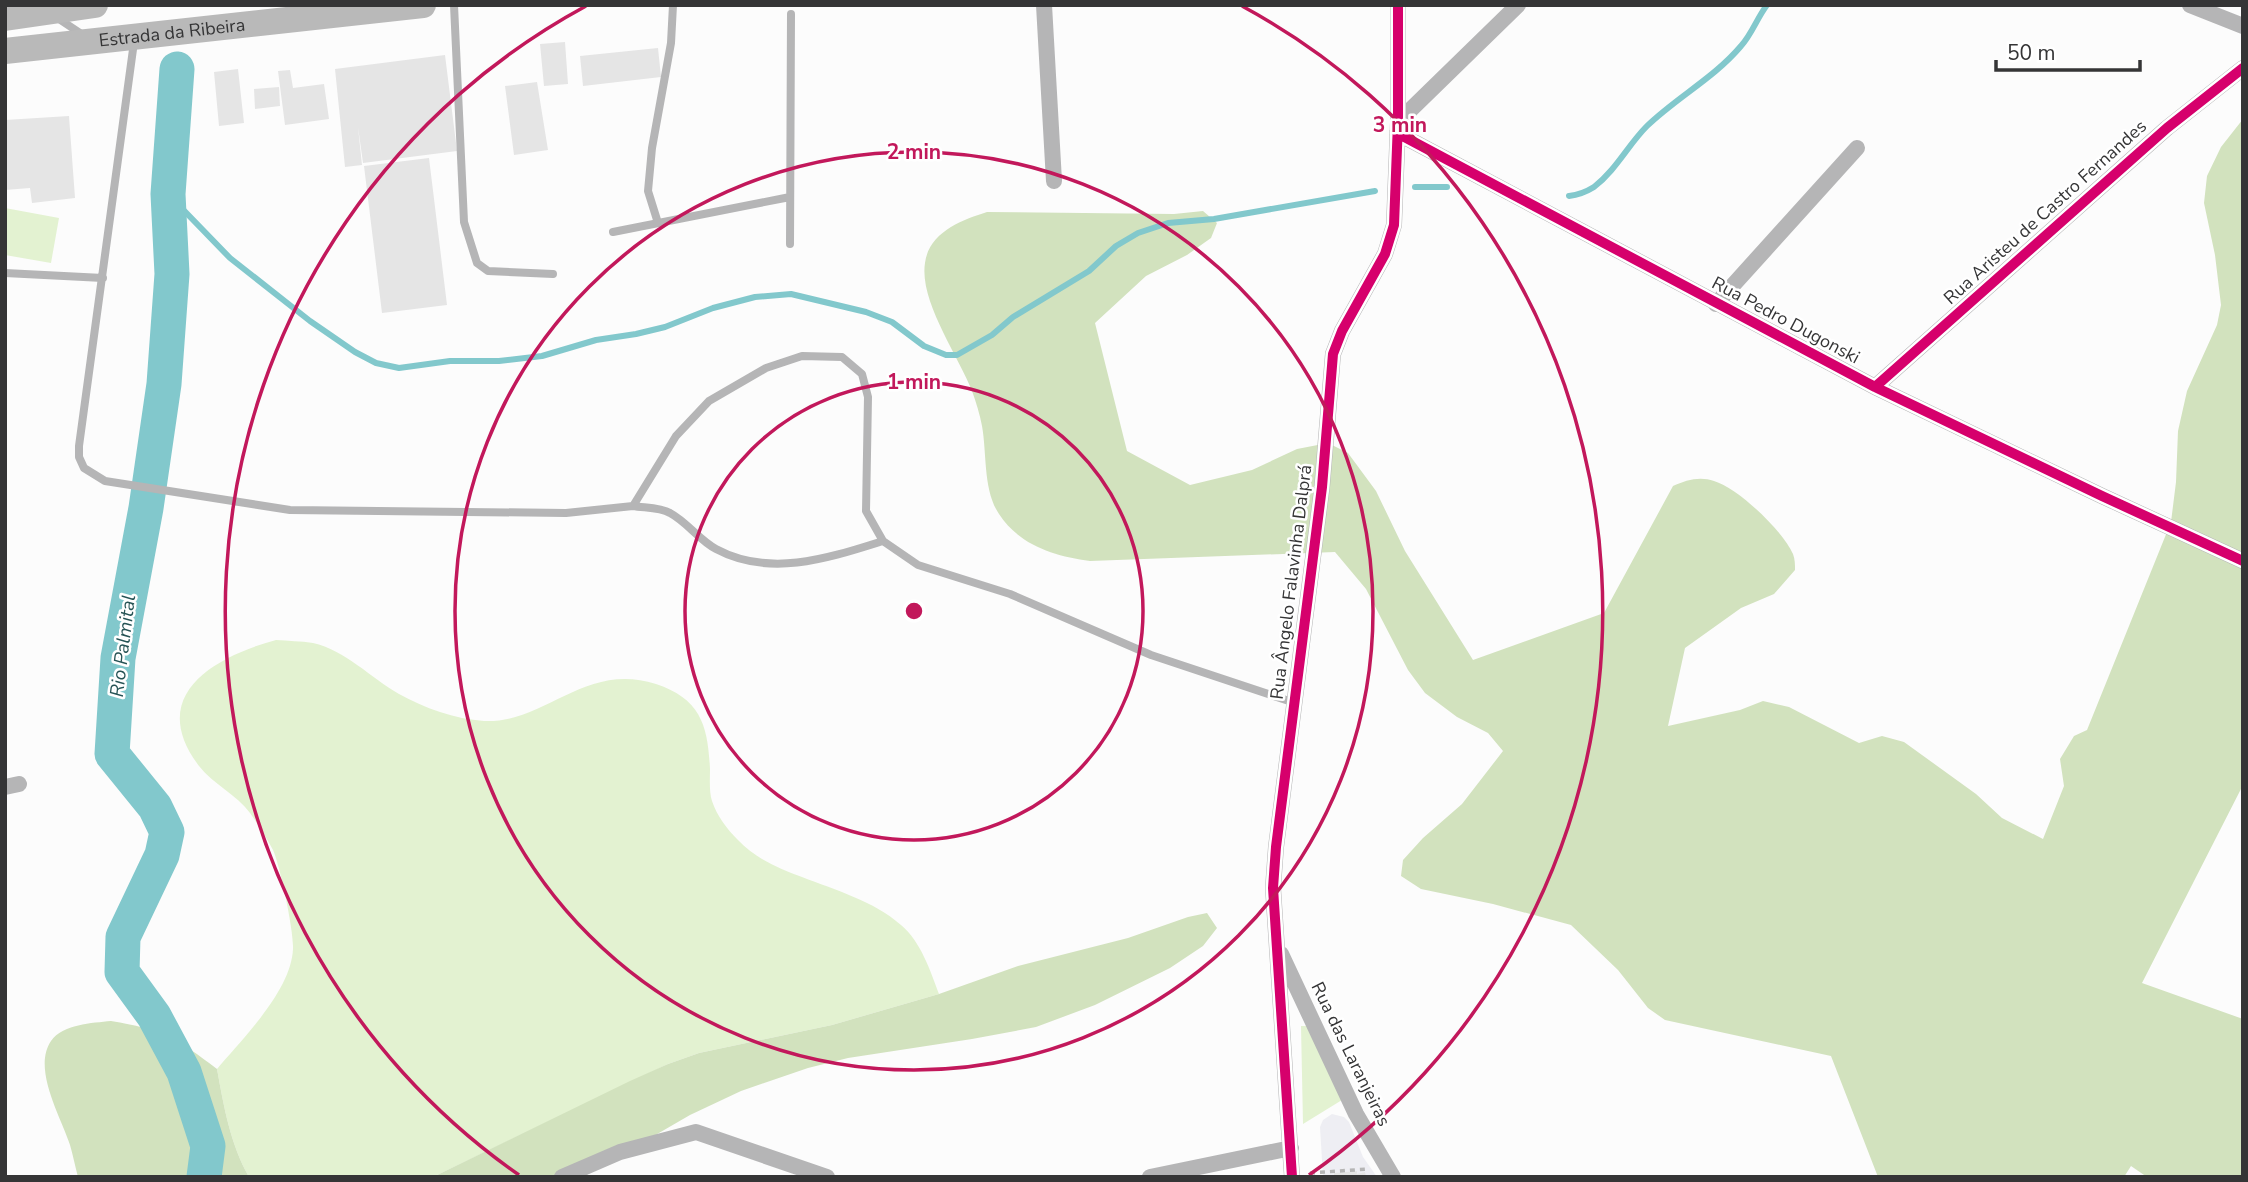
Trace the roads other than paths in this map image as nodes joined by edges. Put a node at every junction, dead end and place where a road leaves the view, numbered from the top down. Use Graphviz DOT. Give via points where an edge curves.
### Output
graph roads {
  1 [pos="7,5"];
  2 [pos="95,5"];
  3 [pos="423,5"];
  4 [pos="454,5"];
  5 [pos="673,5"];
  6 [pos="1044,5"];
  7 [pos="1398,5"];
  8 [pos="1518,5"];
  9 [pos="2190,5"];
  10 [pos="47,8"];
  11 [pos="791,14"];
  12 [pos="5,16"];
  13 [pos="2243,26"];
  14 [pos="135,36"];
  15 [pos="92,41"];
  16 [pos="5,51"];
  17 [pos="2243,68"];
  18 [pos="1397,128"];
  19 [pos="1857,148"];
  20 [pos="1054,181"];
  21 [pos="790,197"];
  22 [pos="657,223"];
  23 [pos="613,232"];
  24 [pos="790,244"];
  25 [pos="5,273"];
  26 [pos="553,274"];
  27 [pos="103,278"];
  28 [pos="1716,304"];
  29 [pos="1875,387"];
  30 [pos="633,506"];
  31 [pos="883,541"];
  32 [pos="2243,561"];
  33 [pos="1294,703"];
  34 [pos="1278,946"];
  35 [pos="1291,1148"];
  36 [pos="1292,1176"];
  37 [pos="562,1177"];
  38 [pos="827,1177"];
  39 [pos="1150,1177"];
  40 [pos="1393,1177"];
  1 -- 12 [label="lane"];
  2 -- 10 [label="main road, Estrada da Ribeira"];
  3 -- 14 [label="main road, Estrada da Ribeira"];
  4 -- 26 [label="lane" via="464,222 477,263 488,271"];
  5 -- 22 [label="lane" via="648,191"];
  6 -- 20 [label="street"];
  7 -- 18 [label="street, Rua Ângelo Falavinha Dalprá"];
  8 -- 18 [label="street"];
  9 -- 13 [label="street"];
  10 -- 12 [label="main road, Estrada da Ribeira"];
  10 -- 15 [label="lane"];
  11 -- 21 [label="lane"];
  14 -- 15 [label="main road, Estrada da Ribeira"];
  14 -- 27 [label="lane"];
  15 -- 16 [label="main road, Estrada da Ribeira"];
  17 -- 29 [label="street, Rua Aristeu de Castro Fernandes" via="2167,128"];
  18 -- 28 [label="street, Rua Pedro Dugonski"];
  18 -- 33 [label="street, Rua Ângelo Falavinha Dalprá" via="1394,225 1385,254 1333,354 1322,487"];
  19 -- 28 [label="street"];
  21 -- 22 [label="lane"];
  21 -- 24 [label="lane"];
  22 -- 23 [label="lane"];
  25 -- 27 [label="lane"];
  27 -- 30 [label="lane" via="79,457 84,468 105,481 290,510 566,513"];
  28 -- 29 [label="street, Rua Pedro Dugonski"];
  29 -- 32 [label="street, Rua Pedro Dugonski"];
  30 -- 31 [label="lane" via="669,512 715,549 752,563 780,565 834,556"];
  30 -- 31 [label="lane" via="676,436 709,401 766,368 802,356 842,357 862,374 868,397 866,511"];
  31 -- 33 [label="lane" via="918,565 1010,594 1151,655"];
  33 -- 34 [label="street, Rua Ângelo Falavinha Dalprá" via="1273,888"];
  34 -- 35 [label="street, Rua Ângelo Falavinha Dalprá"];
  34 -- 40 [label="street, Rua das Laranjeiras" via="1356,1114"];
  35 -- 36 [label="street, Rua Ângelo Falavinha Dalprá"];
  35 -- 39 [label="street"];
  37 -- 38 [label="street" via="620,1152 696,1132"];
}
